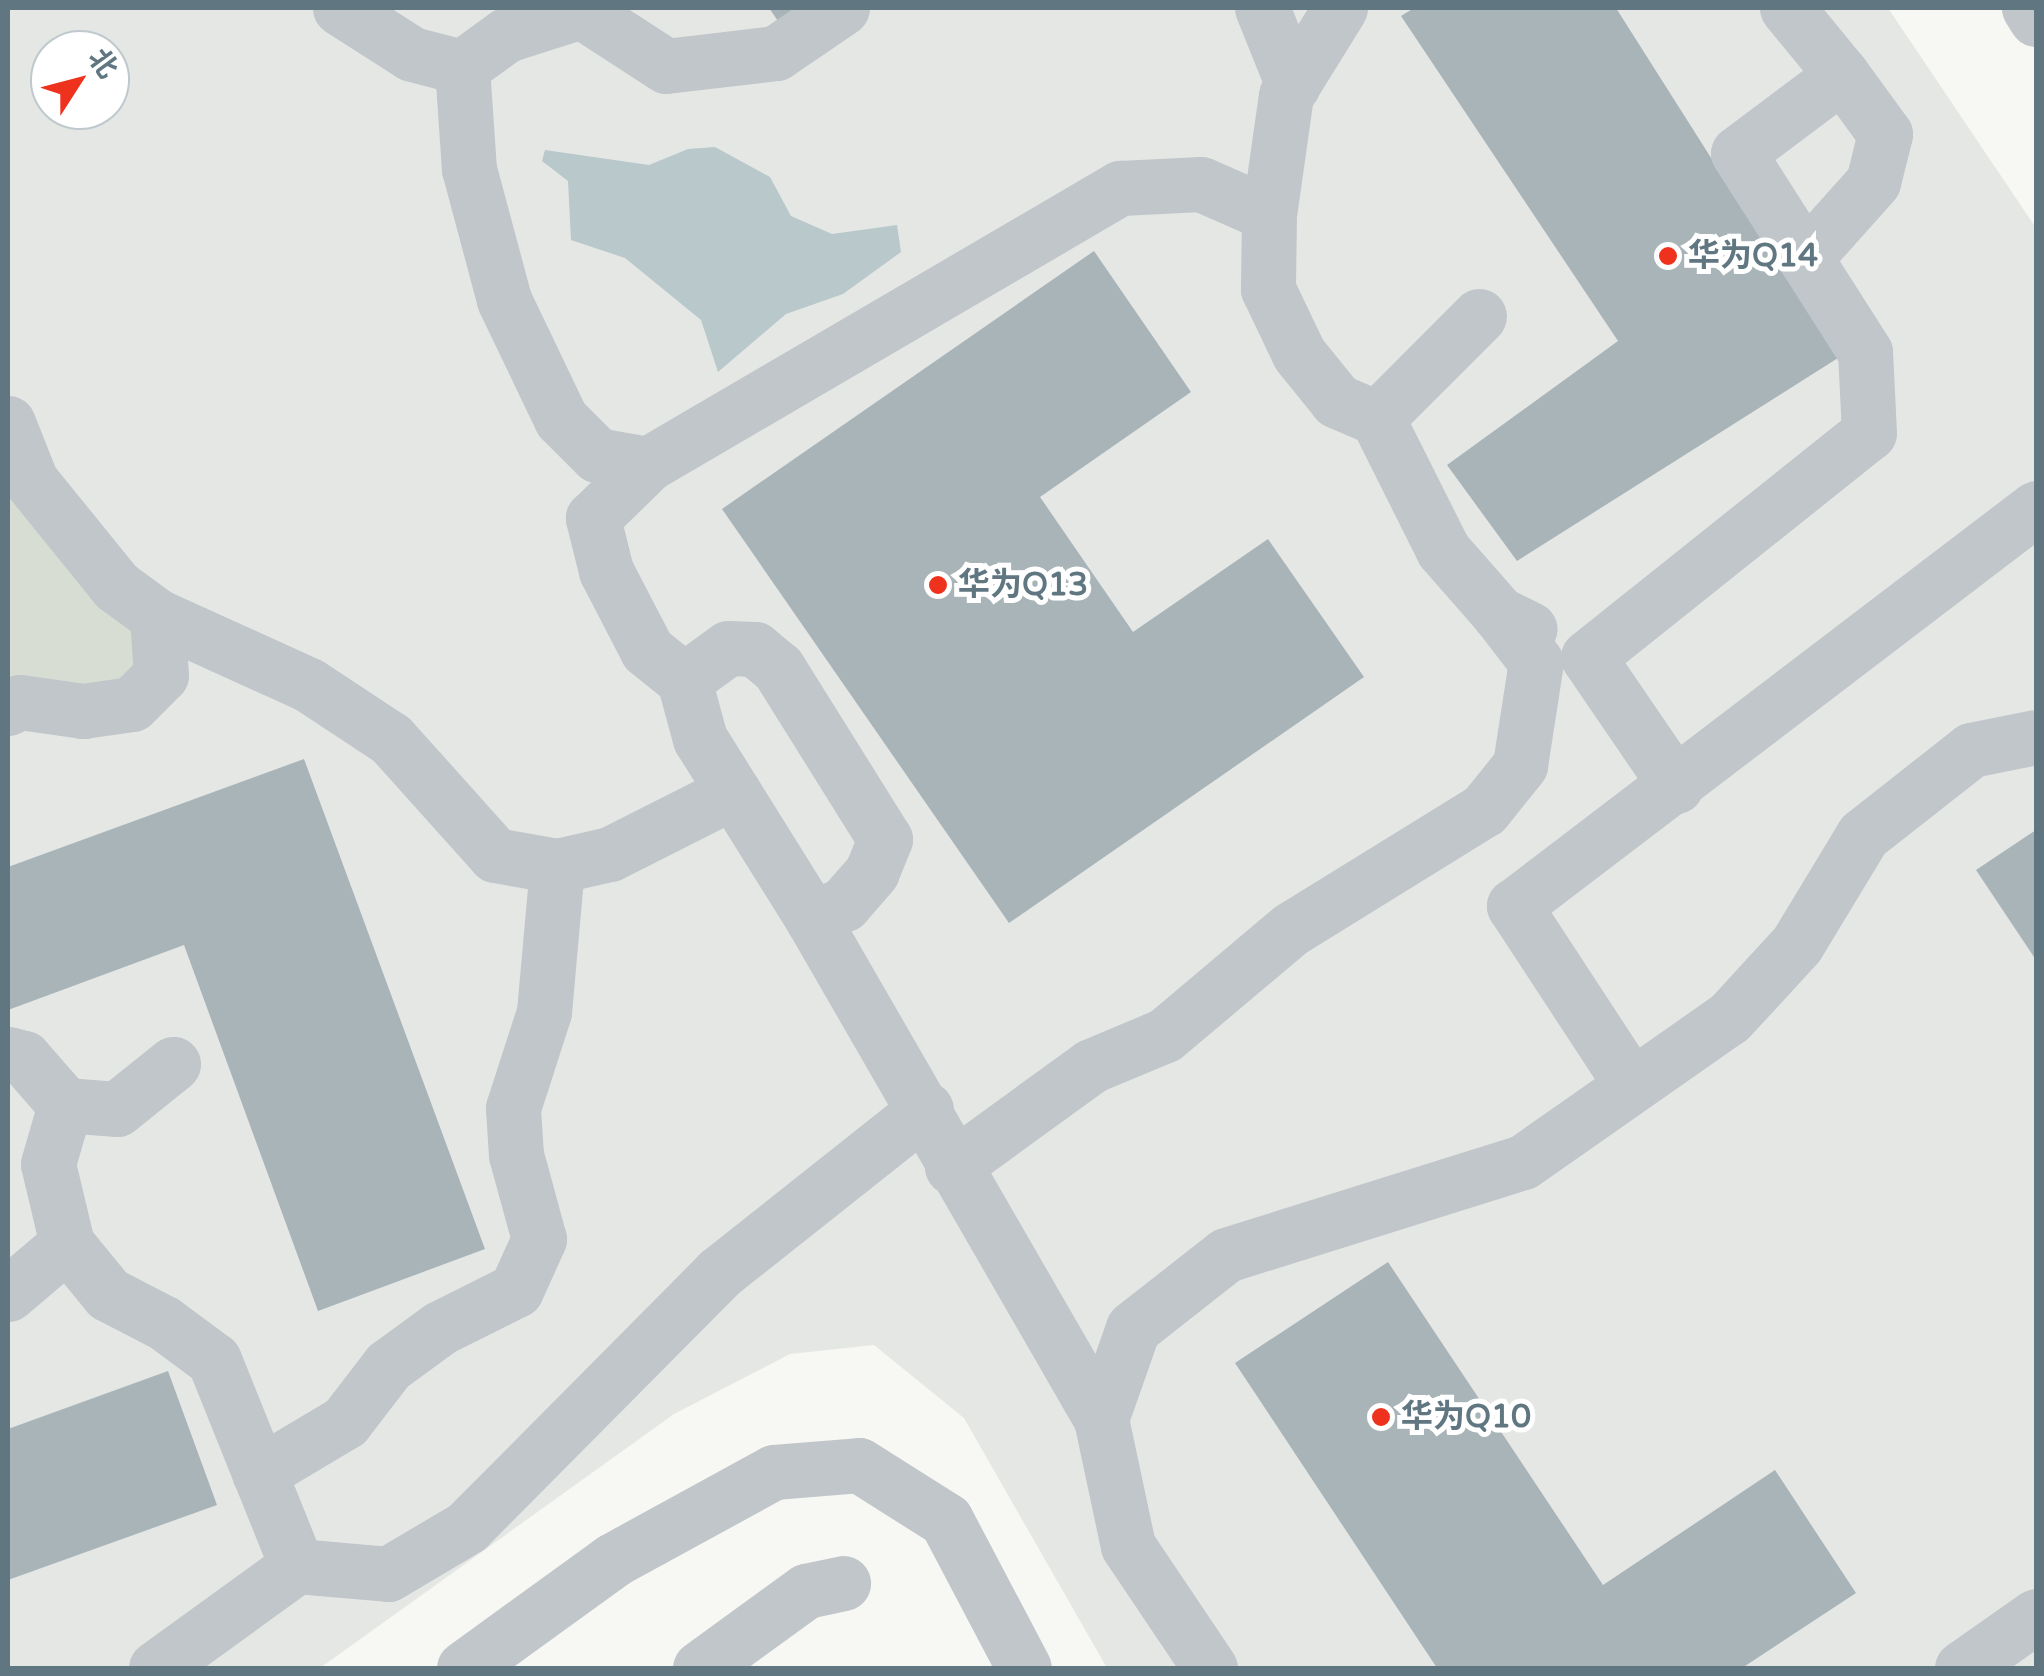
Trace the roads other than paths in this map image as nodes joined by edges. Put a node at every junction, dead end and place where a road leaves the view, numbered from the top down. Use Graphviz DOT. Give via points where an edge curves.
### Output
graph roads {
  1 [pos="340,8"];
  2 [pos="842,8"];
  3 [pos="1262,8"];
  4 [pos="1340,8"];
  5 [pos="1787,8"];
  6 [pos="2029,8"];
  7 [pos="2036,19"];
  8 [pos="783,24"];
  9 [pos="462,66"];
  10 [pos="1842,74"];
  11 [pos="1292,85"];
  12 [pos="1269,214"];
  13 [pos="1805,258"];
  14 [pos="1480,316"];
  15 [pos="1376,418"];
  16 [pos="8,423"];
  17 [pos="648,464"];
  18 [pos="2036,508"];
  19 [pos="1499,614"];
  20 [pos="157,616"];
  21 [pos="1588,656"];
  22 [pos="684,680"];
  23 [pos="8,708"];
  24 [pos="2036,737"];
  25 [pos="1676,786"];
  26 [pos="733,792"];
  27 [pos="557,866"];
  28 [pos="812,918"];
  29 [pos="8,1054"];
  30 [pos="174,1064"];
  31 [pos="1630,1084"];
  32 [pos="65,1104"];
  33 [pos="926,1109"];
  34 [pos="952,1167"];
  35 [pos="67,1244"];
  36 [pos="8,1294"];
  37 [pos="1102,1419"];
  38 [pos="259,1473"];
  39 [pos="297,1566"];
  40 [pos="843,1583"];
  41 [pos="2036,1616"];
  42 [pos="156,1668"];
  43 [pos="464,1668"];
  44 [pos="700,1668"];
  45 [pos="1024,1668"];
  46 [pos="1210,1668"];
  47 [pos="1962,1668"];
  1 -- 9 [label="street" via="412,54"];
  2 -- 8 [label="street"];
  3 -- 11 [label="street"];
  4 -- 11 [label="street"];
  5 -- 10 [label="street"];
  6 -- 7 [label="street"];
  8 -- 9 [label="street" via="776,53 666,66 582,11 506,35"];
  9 -- 17 [label="street" via="470,169 504,300 560,420 597,456"];
  10 -- 13 [label="street" via="1885,134 1873,182"];
  10 -- 13 [label="street" via="1738,153"];
  11 -- 12 [label="street"];
  12 -- 15 [label="street" via="1268,289 1300,354 1336,401"];
  12 -- 17 [label="street" via="1201,184 1120,188"];
  13 -- 21 [label="street" via="1864,352 1869,434"];
  14 -- 15 [label="street"];
  15 -- 19 [label="street" via="1443,550"];
  16 -- 20 [label="street" via="31,481 116,586"];
  17 -- 22 [label="street" via="593,518 606,571 647,650"];
  18 -- 25 [label="street"];
  19 -- 21 [label="street"];
  19 -- 34 [label="street" via="1536,662 1520,765 1484,810 1291,930 1164,1035 1091,1066"];
  20 -- 23 [label="street" via="161,675 132,704 83,711 20,702"];
  20 -- 27 [label="street" via="309,685 391,739 496,855"];
  21 -- 25 [label="street"];
  22 -- 26 [label="street" via="700,739"];
  22 -- 28 [label="street" via="728,648 754,649 778,668 885,838 872,872 844,904"];
  24 -- 31 [label="street" via="1972,750 1864,835 1797,944 1728,1018"];
  25 -- 31 [label="street" via="1514,906"];
  26 -- 27 [label="street" via="610,854"];
  26 -- 28 [label="street"];
  27 -- 38 [label="street" via="544,1012 513,1108 516,1154 539,1239 516,1290 440,1328 388,1366 345,1422"];
  28 -- 33 [label="street"];
  29 -- 32 [label="street" via="24,1058"];
  30 -- 32 [label="street" via="117,1109"];
  31 -- 37 [label="street" via="1522,1162 1226,1255 1134,1328"];
  32 -- 35 [label="street" via="48,1164"];
  33 -- 34 [label="street"];
  33 -- 39 [label="street" via="719,1272 467,1527 388,1574"];
  34 -- 37 [label="street"];
  35 -- 36 [label="street"];
  35 -- 38 [label="street" via="108,1294 164,1322 214,1360"];
  37 -- 46 [label="street" via="1128,1546"];
  38 -- 39 [label="street"];
  39 -- 42 [label="street"];
  40 -- 44 [label="street" via="806,1591"];
  41 -- 47 [label="street"];
  43 -- 45 [label="street" via="613,1560 774,1472 859,1466 946,1520"];
}
